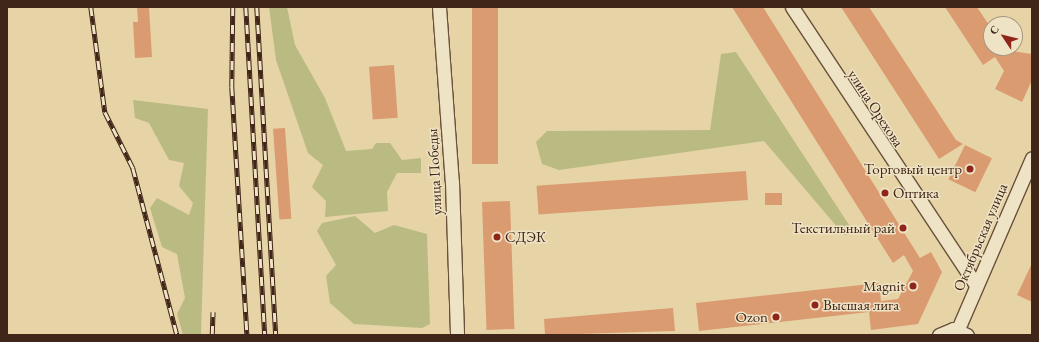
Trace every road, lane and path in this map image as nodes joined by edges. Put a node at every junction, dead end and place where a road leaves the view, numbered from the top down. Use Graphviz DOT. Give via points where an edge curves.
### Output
graph roads {
  1 [pos="439,7"];
  2 [pos="792,7"];
  3 [pos="1032,158"];
  4 [pos="976,285"];
  5 [pos="962,332"];
  6 [pos="457,335"];
  7 [pos="939,335"];
  1 -- 6 [label="street, улица Победы" via="452,182"];
  2 -- 4 [label="street, улица Орехова"];
  3 -- 4 [label="street, Октябрьская улица"];
  4 -- 5 [label="street, Октябрьская улица"];
  5 -- 7 [label="street" via="947,329"];
}
